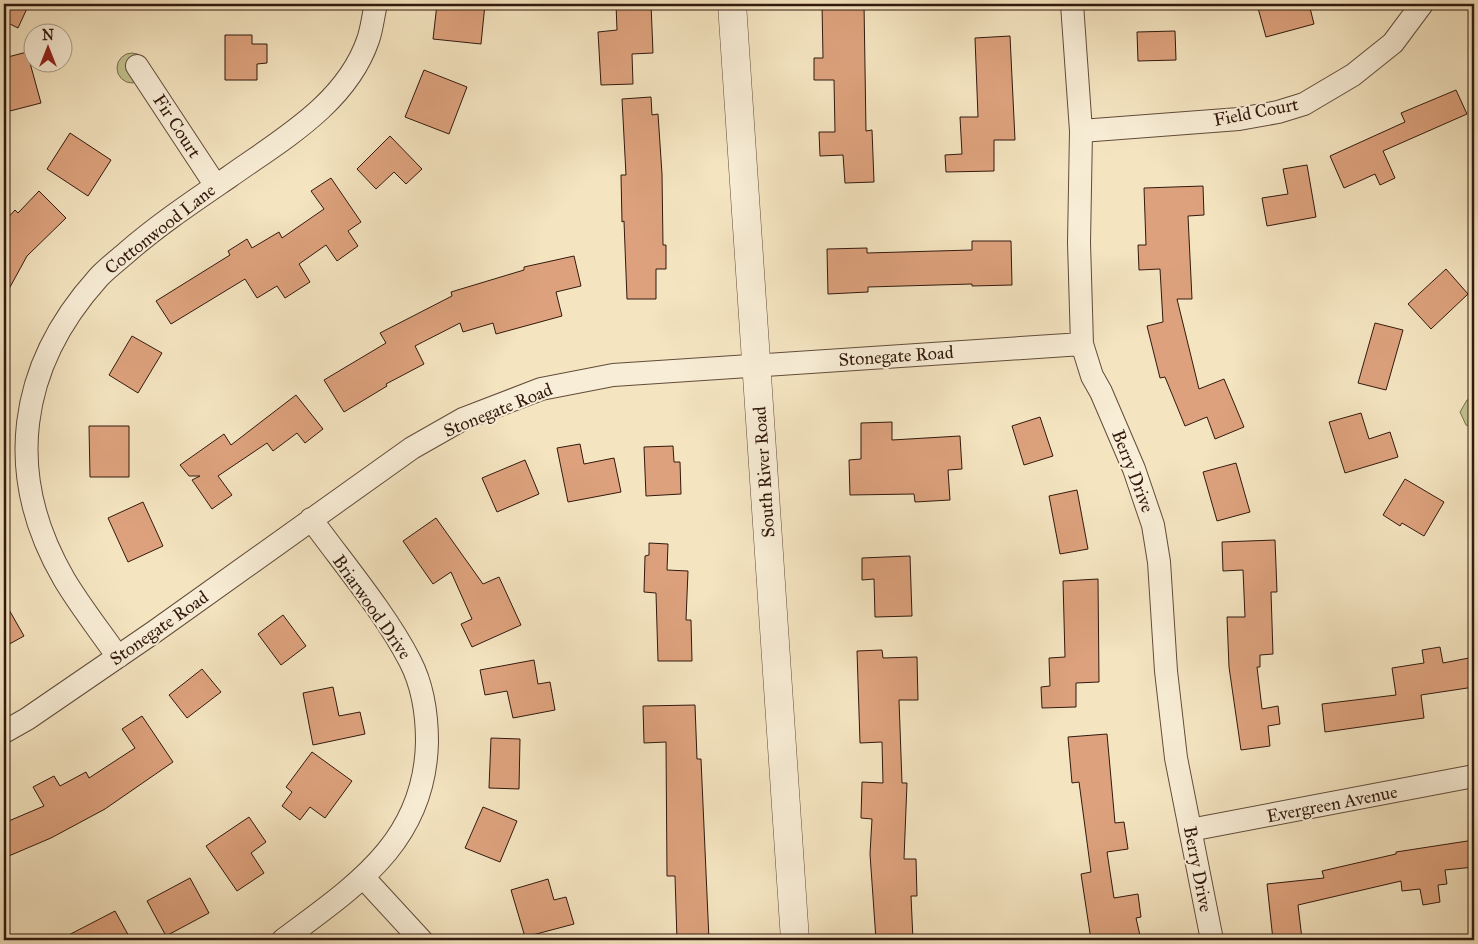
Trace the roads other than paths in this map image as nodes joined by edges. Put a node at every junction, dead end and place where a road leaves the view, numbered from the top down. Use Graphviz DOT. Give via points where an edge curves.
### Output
graph roads {
  1 [pos="376,4"];
  2 [pos="732,4"];
  3 [pos="1072,4"];
  4 [pos="1422,4"];
  5 [pos="137,66"];
  6 [pos="1081,131"];
  7 [pos="216,186"];
  8 [pos="1082,344"];
  9 [pos="758,365"];
  10 [pos="311,519"];
  11 [pos="118,657"];
  12 [pos="4,732"];
  13 [pos="1474,776"];
  14 [pos="1190,830"];
  15 [pos="363,877"];
  16 [pos="283,940"];
  17 [pos="421,940"];
  18 [pos="795,940"];
  19 [pos="1212,940"];
  1 -- 7 [label="street, Cottonwood Lane" via="369,39 357,66 324,107"];
  2 -- 9 [label="street, South River Road"];
  3 -- 6 [label="street, Berry Drive"];
  4 -- 6 [label="street, Field Court" via="1393,43 1353,75 1304,104 1239,119"];
  5 -- 7 [label="street, Fir Court"];
  6 -- 8 [label="street, Berry Drive" via="1079,253"];
  7 -- 11 [label="street, Cottonwood Lane" via="144,238 99,276 58,331 43,361 31,400 26,426 26,469 44,537 63,578"];
  8 -- 9 [label="street, Stonegate Road"];
  8 -- 14 [label="street, Berry Drive" via="1092,376 1134,469 1153,525 1176,758"];
  9 -- 10 [label="street, Stonegate Road" via="613,375 541,389 463,420 412,448"];
  9 -- 18 [label="street, South River Road"];
  10 -- 11 [label="street, Stonegate Road"];
  10 -- 15 [label="street, Briarwood Drive" via="410,661 422,694 427,724 426,760 420,793 407,824 389,850"];
  11 -- 12 [label="street, Stonegate Road"];
  13 -- 14 [label="street, Evergreen Avenue"];
  14 -- 19 [label="street, Berry Drive"];
  15 -- 16 [label="street, Briarwood Drive"];
  15 -- 17 [label="street"];
}
